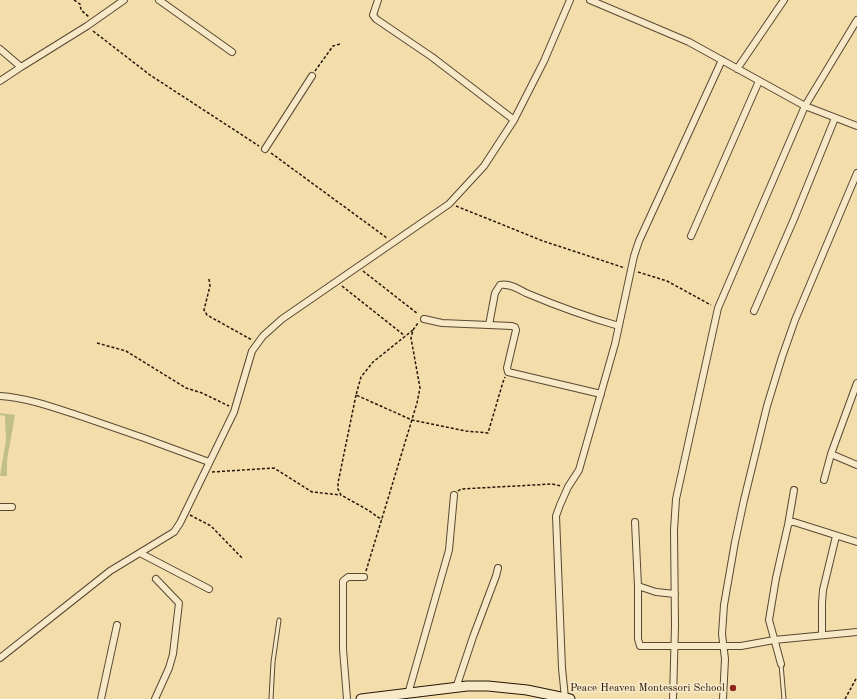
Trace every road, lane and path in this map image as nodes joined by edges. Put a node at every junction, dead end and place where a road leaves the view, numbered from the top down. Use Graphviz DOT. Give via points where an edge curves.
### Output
graph roads {
  1 [pos="74,0"];
  2 [pos="124,0"];
  3 [pos="159,0"];
  4 [pos="378,0"];
  5 [pos="570,0"];
  6 [pos="590,0"];
  7 [pos="784,0"];
  8 [pos="857,20"];
  9 [pos="94,21"];
  10 [pos="87,26"];
  11 [pos="340,44"];
  12 [pos="0,49"];
  13 [pos="232,52"];
  14 [pos="722,60"];
  15 [pos="21,67"];
  16 [pos="737,69"];
  17 [pos="312,76"];
  18 [pos="0,81"];
  19 [pos="759,81"];
  20 [pos="805,106"];
  21 [pos="835,118"];
  22 [pos="514,120"];
  23 [pos="857,126"];
  24 [pos="265,150"];
  25 [pos="857,173"];
  26 [pos="449,204"];
  27 [pos="692,236"];
  28 [pos="394,243"];
  29 [pos="357,266"];
  30 [pos="631,270"];
  31 [pos="209,279"];
  32 [pos="336,281"];
  33 [pos="718,308"];
  34 [pos="754,311"];
  35 [pos="424,319"];
  36 [pos="488,325"];
  37 [pos="619,326"];
  38 [pos="413,330"];
  39 [pos="405,337"];
  40 [pos="97,343"];
  41 [pos="257,343"];
  42 [pos="512,373"];
  43 [pos="857,383"];
  44 [pos="601,394"];
  45 [pos="356,395"];
  46 [pos="0,396"];
  47 [pos="234,409"];
  48 [pos="412,420"];
  49 [pos="831,454"];
  50 [pos="209,462"];
  51 [pos="857,465"];
  52 [pos="204,473"];
  53 [pos="824,480"];
  54 [pos="568,487"];
  55 [pos="794,490"];
  56 [pos="341,495"];
  57 [pos="454,495"];
  58 [pos="0,507"];
  59 [pos="12,507"];
  60 [pos="185,513"];
  61 [pos="382,520"];
  62 [pos="635,522"];
  63 [pos="788,524"];
  64 [pos="836,536"];
  65 [pos="857,542"];
  66 [pos="140,553"];
  67 [pos="242,560"];
  68 [pos="498,568"];
  69 [pos="364,577"];
  70 [pos="156,579"];
  71 [pos="638,586"];
  72 [pos="209,589"];
  73 [pos="675,594"];
  74 [pos="279,620"];
  75 [pos="117,625"];
  76 [pos="857,632"];
  77 [pos="822,634"];
  78 [pos="774,640"];
  79 [pos="724,645"];
  80 [pos="674,646"];
  81 [pos="0,658"];
  82 [pos="781,664"];
  83 [pos="857,677"];
  84 [pos="456,688"];
  85 [pos="408,694"];
  86 [pos="567,698"];
  87 [pos="101,699"];
  88 [pos="155,699"];
  89 [pos="271,699"];
  90 [pos="347,699"];
  91 [pos="366,699"];
  92 [pos="673,699"];
  93 [pos="723,699"];
  94 [pos="784,699"];
  95 [pos="845,699"];
  1 -- 9 [label="path"];
  2 -- 9 [label="street"];
  3 -- 13 [label="street"];
  4 -- 22 [label="street" via="374,16 376,20 432,57"];
  5 -- 22 [label="street" via="544,61"];
  6 -- 14 [label="street" via="689,42"];
  7 -- 16 [label="street"];
  8 -- 20 [label="street"];
  9 -- 10 [label="street"];
  10 -- 15 [label="street"];
  10 -- 24 [label="path" via="150,75"];
  11 -- 17 [label="path" via="333,46"];
  12 -- 15 [label="street"];
  14 -- 16 [label="street"];
  14 -- 30 [label="street" via="639,241"];
  15 -- 18 [label="street"];
  16 -- 19 [label="street"];
  17 -- 24 [label="street"];
  19 -- 20 [label="street"];
  19 -- 27 [label="street"];
  20 -- 21 [label="street"];
  20 -- 33 [label="street"];
  21 -- 23 [label="street"];
  21 -- 34 [label="street"];
  22 -- 26 [label="street" via="484,166"];
  24 -- 28 [label="path"];
  25 -- 79 [label="street" via="795,320 767,406 735,542 724,605"];
  26 -- 28 [label="street"];
  26 -- 30 [label="path" via="543,241"];
  28 -- 29 [label="street"];
  29 -- 32 [label="street"];
  29 -- 35 [label="path"];
  30 -- 33 [label="path" via="668,281"];
  30 -- 37 [label="street"];
  31 -- 41 [label="path" via="210,286 204,310 207,315"];
  32 -- 39 [label="path"];
  32 -- 41 [label="street" via="282,319"];
  33 -- 73 [label="street" via="676,499"];
  35 -- 36 [label="street" via="442,324"];
  35 -- 38 [label="path"];
  36 -- 37 [label="street" via="495,293 500,285 504,284 577,314"];
  36 -- 42 [label="street" via="515,327 507,368 508,372"];
  37 -- 44 [label="street"];
  38 -- 39 [label="path"];
  38 -- 48 [label="path" via="411,338 420,388"];
  39 -- 45 [label="path" via="374,362 361,377"];
  40 -- 47 [label="path" via="126,351 186,388"];
  41 -- 47 [label="street" via="248,362"];
  42 -- 44 [label="street"];
  42 -- 48 [label="path" via="506,376 503,382 488,432 466,431"];
  43 -- 49 [label="street"];
  44 -- 54 [label="street" via="579,470"];
  45 -- 48 [label="path"];
  45 -- 56 [label="path" via="338,483"];
  46 -- 50 [label="street" via="44,404 133,433"];
  47 -- 50 [label="street"];
  48 -- 61 [label="path"];
  49 -- 51 [label="street"];
  49 -- 53 [label="street"];
  50 -- 52 [label="street"];
  52 -- 56 [label="path" via="274,468 312,492"];
  52 -- 60 [label="street"];
  54 -- 57 [label="path" via="552,484 460,489"];
  54 -- 86 [label="street" via="556,516 562,668"];
  55 -- 63 [label="street"];
  56 -- 61 [label="path"];
  57 -- 85 [label="street" via="449,550"];
  58 -- 59 [label="street"];
  60 -- 66 [label="street" via="174,532"];
  60 -- 67 [label="path" via="211,526"];
  61 -- 69 [label="path"];
  62 -- 71 [label="street"];
  63 -- 64 [label="street" via="794,522"];
  63 -- 78 [label="street" via="769,620"];
  64 -- 65 [label="street"];
  64 -- 77 [label="street" via="823,590"];
  66 -- 72 [label="street"];
  66 -- 81 [label="street" via="110,571"];
  68 -- 84 [label="street"];
  69 -- 90 [label="street" via="348,577 344,581 343,649"];
  70 -- 88 [label="street" via="179,603 173,654"];
  71 -- 73 [label="street" via="656,592"];
  71 -- 80 [label="street" via="640,646"];
  73 -- 80 [label="street"];
  74 -- 89 [label="lane"];
  75 -- 87 [label="street"];
  76 -- 77 [label="street"];
  77 -- 78 [label="street"];
  78 -- 79 [label="street" via="741,646"];
  78 -- 82 [label="street"];
  79 -- 80 [label="street"];
  79 -- 93 [label="street"];
  80 -- 92 [label="street"];
  82 -- 94 [label="lane"];
  83 -- 95 [label="path"];
  84 -- 85 [label="main road"];
  84 -- 86 [label="main road" via="511,688"];
  85 -- 91 [label="main road"];
}
